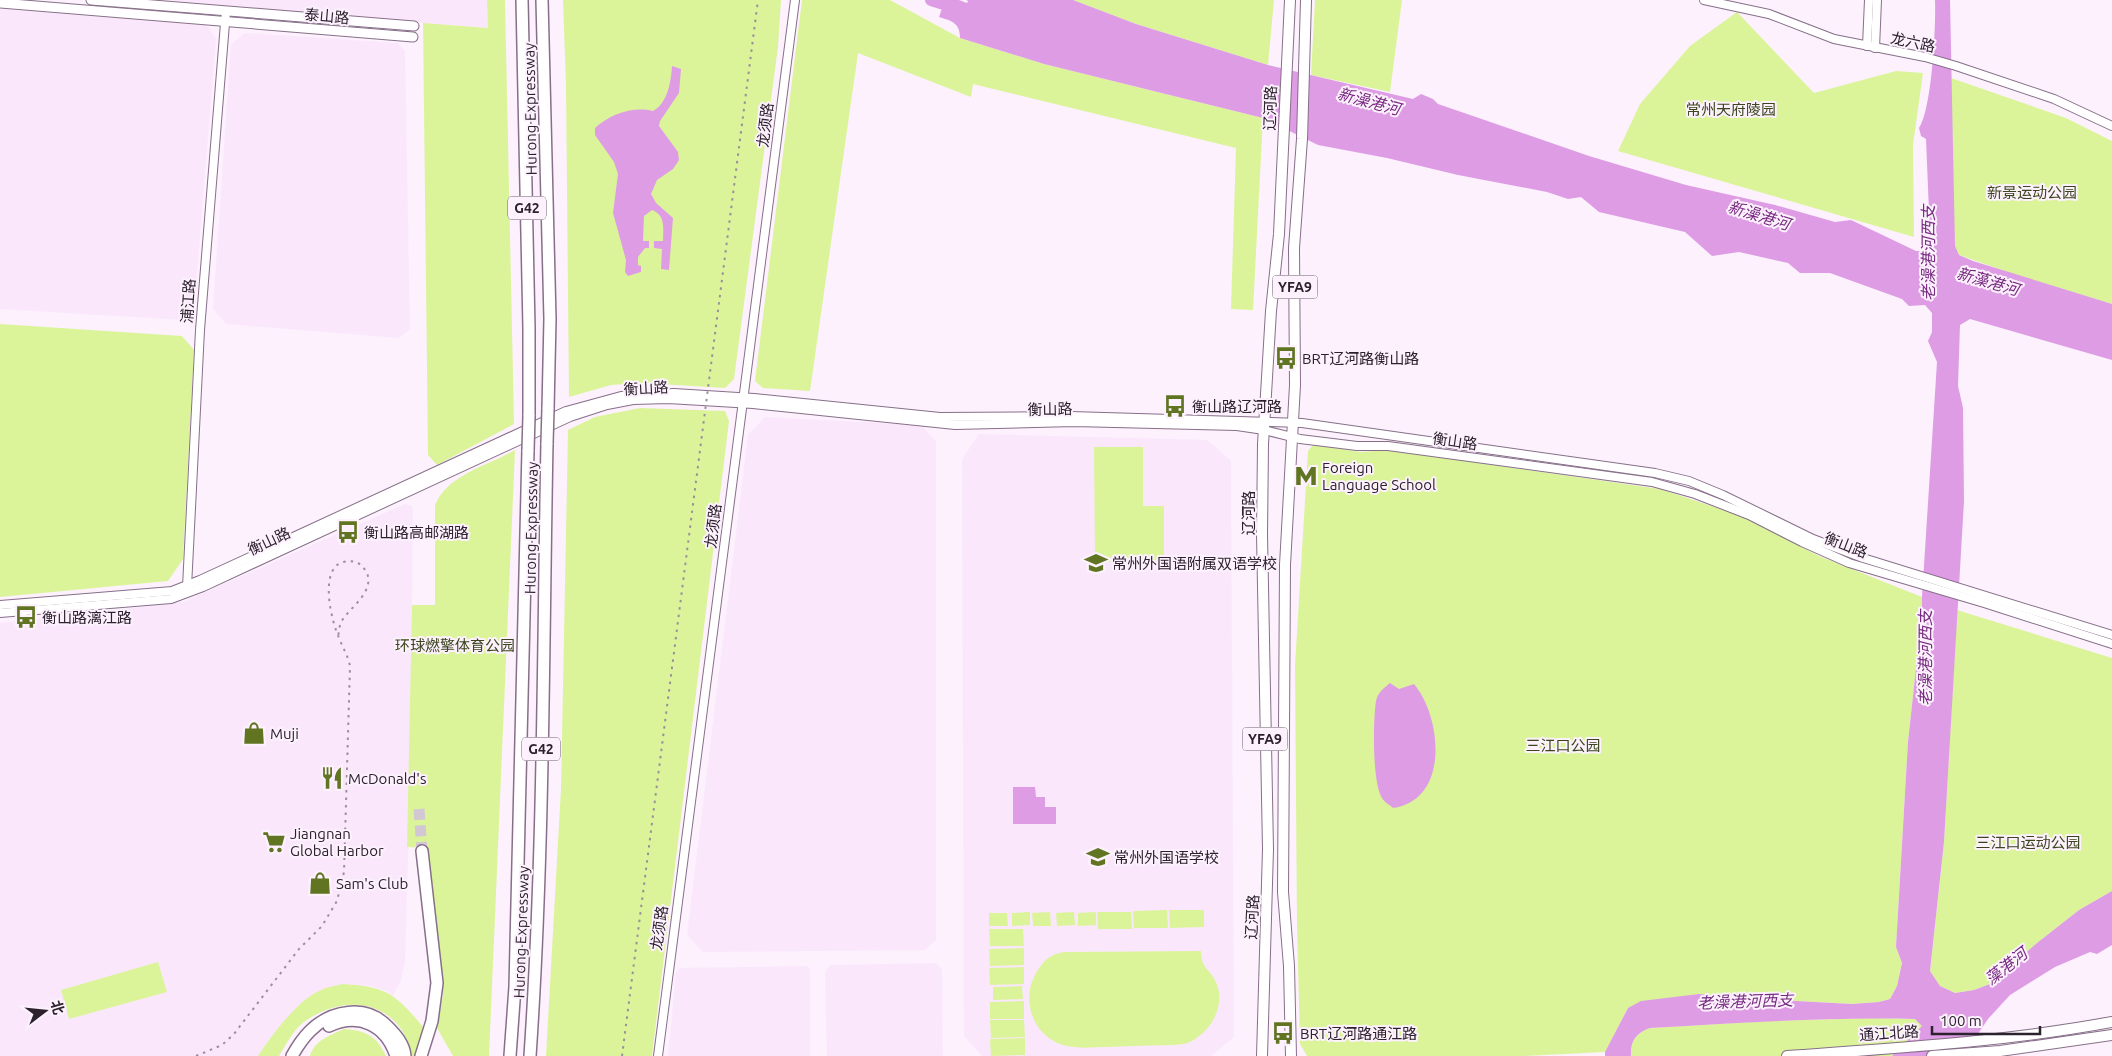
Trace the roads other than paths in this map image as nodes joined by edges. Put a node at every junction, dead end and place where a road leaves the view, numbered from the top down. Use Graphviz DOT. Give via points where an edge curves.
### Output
graph roads {
  1 [pos="91,0"];
  2 [pos="522,0"];
  3 [pos="542,0"];
  4 [pos="795,0"];
  5 [pos="1290,0"];
  6 [pos="1306,0"];
  7 [pos="1704,0"];
  8 [pos="1869,0"];
  9 [pos="1877,0"];
  10 [pos="0,3"];
  11 [pos="226,11"];
  12 [pos="224,22"];
  13 [pos="414,26"];
  14 [pos="413,37"];
  15 [pos="1871,47"];
  16 [pos="2112,126"];
  17 [pos="743,401"];
  18 [pos="1292,423"];
  19 [pos="1264,426"];
  20 [pos="1291,436"];
  21 [pos="187,585"];
  22 [pos="1960,592"];
  23 [pos="187,594"];
  24 [pos="0,605"];
  25 [pos="0,613"];
  26 [pos="2112,635"];
  27 [pos="2112,644"];
  28 [pos="422,851"];
  29 [pos="2112,1022"];
  30 [pos="2112,1035"];
  31 [pos="292,1056"];
  32 [pos="302,1056"];
  33 [pos="396,1056"];
  34 [pos="405,1056"];
  35 [pos="421,1056"];
  36 [pos="510,1056"];
  37 [pos="530,1056"];
  38 [pos="658,1056"];
  39 [pos="1262,1056"];
  40 [pos="1291,1056"];
  41 [pos="1787,1056"];
  42 [pos="1932,1056"];
  1 -- 11 [label="main road, 泰山路"];
  2 -- 36 [label="highway, Hurong Expressway / G42, bridge" via="529,416"];
  3 -- 37 [label="highway, Hurong Expressway / G42, bridge" via="550,319 535,989"];
  4 -- 17 [label="street, 龙须路"];
  5 -- 19 [label="main road, 辽河路 / YFA9" via="1279,234"];
  6 -- 18 [label="main road, 辽河路 / YFA9" via="1302,138 1294,248"];
  7 -- 15 [label="street, 龙六路" via="1768,14 1834,39"];
  8 -- 15 [label="street"];
  9 -- 15 [label="street"];
  10 -- 12 [label="main road, 泰山路"];
  11 -- 12 [label="street, 浦江路"];
  11 -- 13 [label="main road, 泰山路"];
  12 -- 14 [label="main road, 泰山路"];
  12 -- 21 [label="street, 浦江路" via="200,330"];
  15 -- 16 [label="street, 龙六路" via="1956,66 2054,99"];
  17 -- 19 [label="street, 衡山路" via="940,417 1071,416"];
  17 -- 21 [label="street, 衡山路" via="674,393 621,396 588,404 523,430"];
  17 -- 23 [label="street, 衡山路" via="633,400 570,417"];
  17 -- 38 [label="street, 龙须路"];
  18 -- 19 [label="street, 衡山路"];
  18 -- 20 [label="main road, 辽河路 / YFA9"];
  18 -- 22 [label="street, 衡山路" via="1557,458 1689,481 1813,539"];
  19 -- 20 [label="street, 衡山路"];
  19 -- 39 [label="main road, 辽河路 / YFA9" via="1262,534 1268,912 1263,970"];
  20 -- 22 [label="street, 衡山路" via="1652,482 1749,515 1849,563 1921,585"];
  20 -- 40 [label="main road, 辽河路 / YFA9" via="1285,565 1282,892 1289,966"];
  21 -- 23 [label="street, 浦江路"];
  21 -- 24 [label="street, 衡山路" via="172,591"];
  22 -- 26 [label="street, 衡山路"];
  22 -- 27 [label="street, 衡山路"];
  23 -- 25 [label="street, 衡山路" via="171,600"];
  28 -- 35 [label="highway" via="436,972 436,1001"];
  29 -- 41 [label="main road, 通江北路" via="1985,1041"];
  30 -- 42 [label="main road, 通江北路"];
  31 -- 34 [label="highway" via="319,1023 335,1015 354,1012 365,1013 384,1022 398,1037"];
  32 -- 33 [label="highway" via="313,1037 327,1027 340,1021 357,1020 372,1024 383,1033 392,1042"];
}
